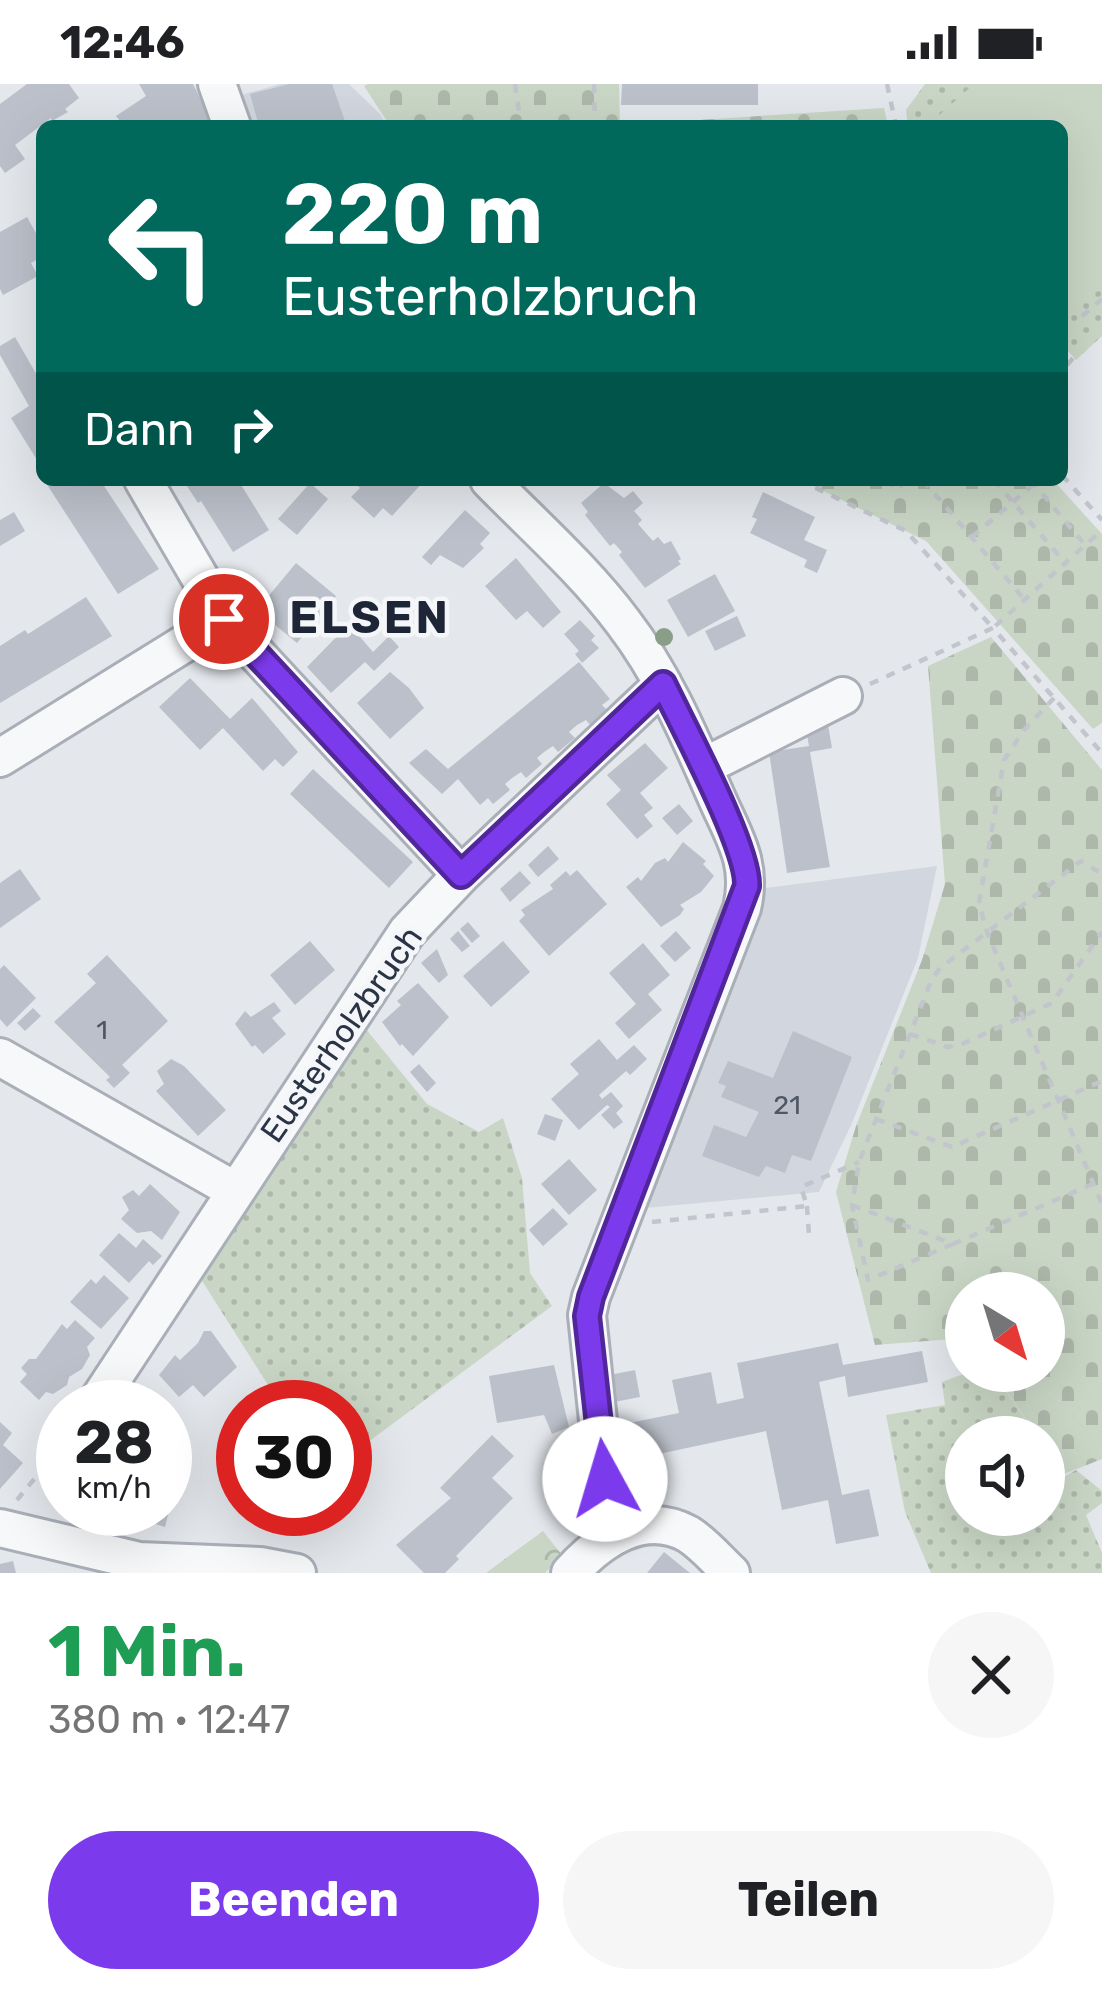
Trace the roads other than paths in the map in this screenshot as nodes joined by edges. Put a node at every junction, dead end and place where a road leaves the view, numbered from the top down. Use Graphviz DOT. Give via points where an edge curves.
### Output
graph roads {
  1 [pos="217,84"];
  2 [pos="230,120"];
  3 [pos="146,486"];
  4 [pos="495,486"];
  5 [pos="224,619"];
  6 [pos="663,684"];
  7 [pos="843,696"];
  8 [pos="0,758"];
  9 [pos="703,767"];
  10 [pos="461,875"];
  11 [pos="0,1057"];
  12 [pos="234,1190"];
  13 [pos="111,1380"];
  14 [pos="6,1517"];
  15 [pos="610,1536"];
  16 [pos="297,1573"];
  17 [pos="570,1573"];
  18 [pos="731,1573"];
  1 -- 2 [label="street"];
  3 -- 5 [label="street"];
  4 -- 6 [label="street" via="622,620"];
  5 -- 8 [label="street"];
  5 -- 10 [label="street"];
  6 -- 9 [label="street"];
  6 -- 10 [label="street, Eusterholzbruch"];
  7 -- 9 [label="street"];
  9 -- 15 [label="street" via="745,862 747,886 587,1316"];
  10 -- 12 [label="street, Eusterholzbruch" via="407,932"];
  11 -- 12 [label="street"];
  12 -- 13 [label="street, Eusterholzbruch"];
  14 -- 16 [label="street" via="139,1561"];
  15 -- 17 [label="street"];
  15 -- 18 [label="street" via="672,1528"];
}
